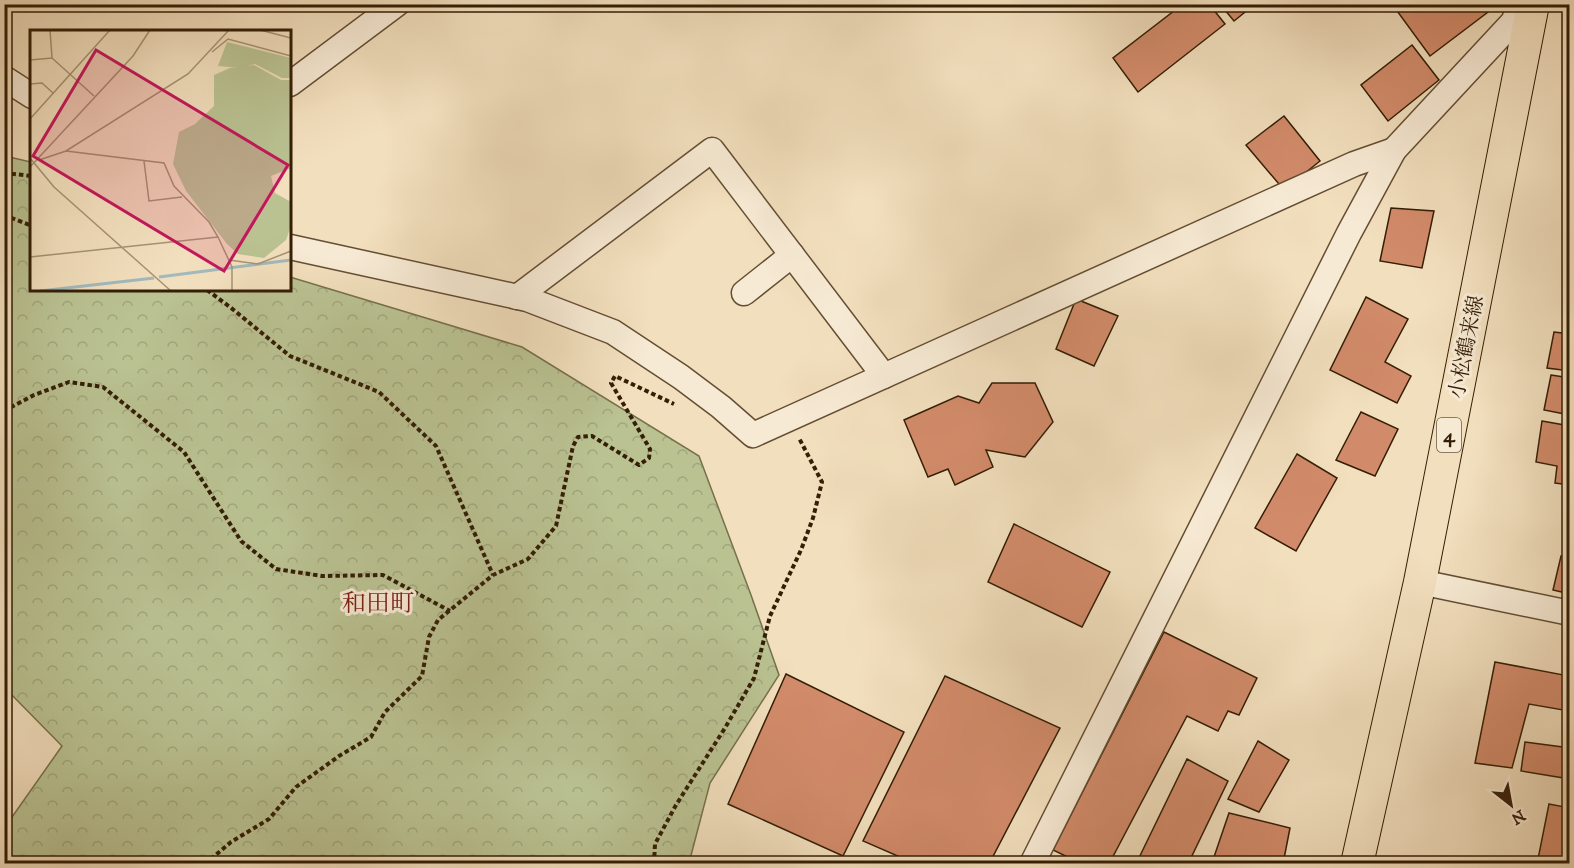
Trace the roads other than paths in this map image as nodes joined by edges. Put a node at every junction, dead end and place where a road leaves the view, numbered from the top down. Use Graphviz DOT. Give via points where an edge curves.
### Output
graph roads {
  1 [pos="398,4"];
  2 [pos="1521,4"];
  3 [pos="1533,4"];
  4 [pos="291,83"];
  5 [pos="1394,150"];
  6 [pos="291,247"];
  7 [pos="792,255"];
  8 [pos="744,293"];
  9 [pos="517,297"];
  10 [pos="884,376"];
  11 [pos="1420,582"];
  12 [pos="1569,613"];
  13 [pos="1032,864"];
  14 [pos="1357,864"];
  1 -- 4 [label="street"];
  2 -- 5 [label="street" via="1513,22"];
  3 -- 11 [label="main road, 小松鶴来線 / 4"];
  5 -- 10 [label="street" via="1354,164"];
  5 -- 13 [label="street"];
  6 -- 9 [label="street"];
  7 -- 8 [label="street"];
  7 -- 9 [label="street" via="712,150"];
  7 -- 10 [label="street"];
  9 -- 10 [label="street" via="613,332 681,377 753,435"];
  11 -- 12 [label="street"];
  11 -- 14 [label="main road, 小松鶴来線 / 4"];
}
